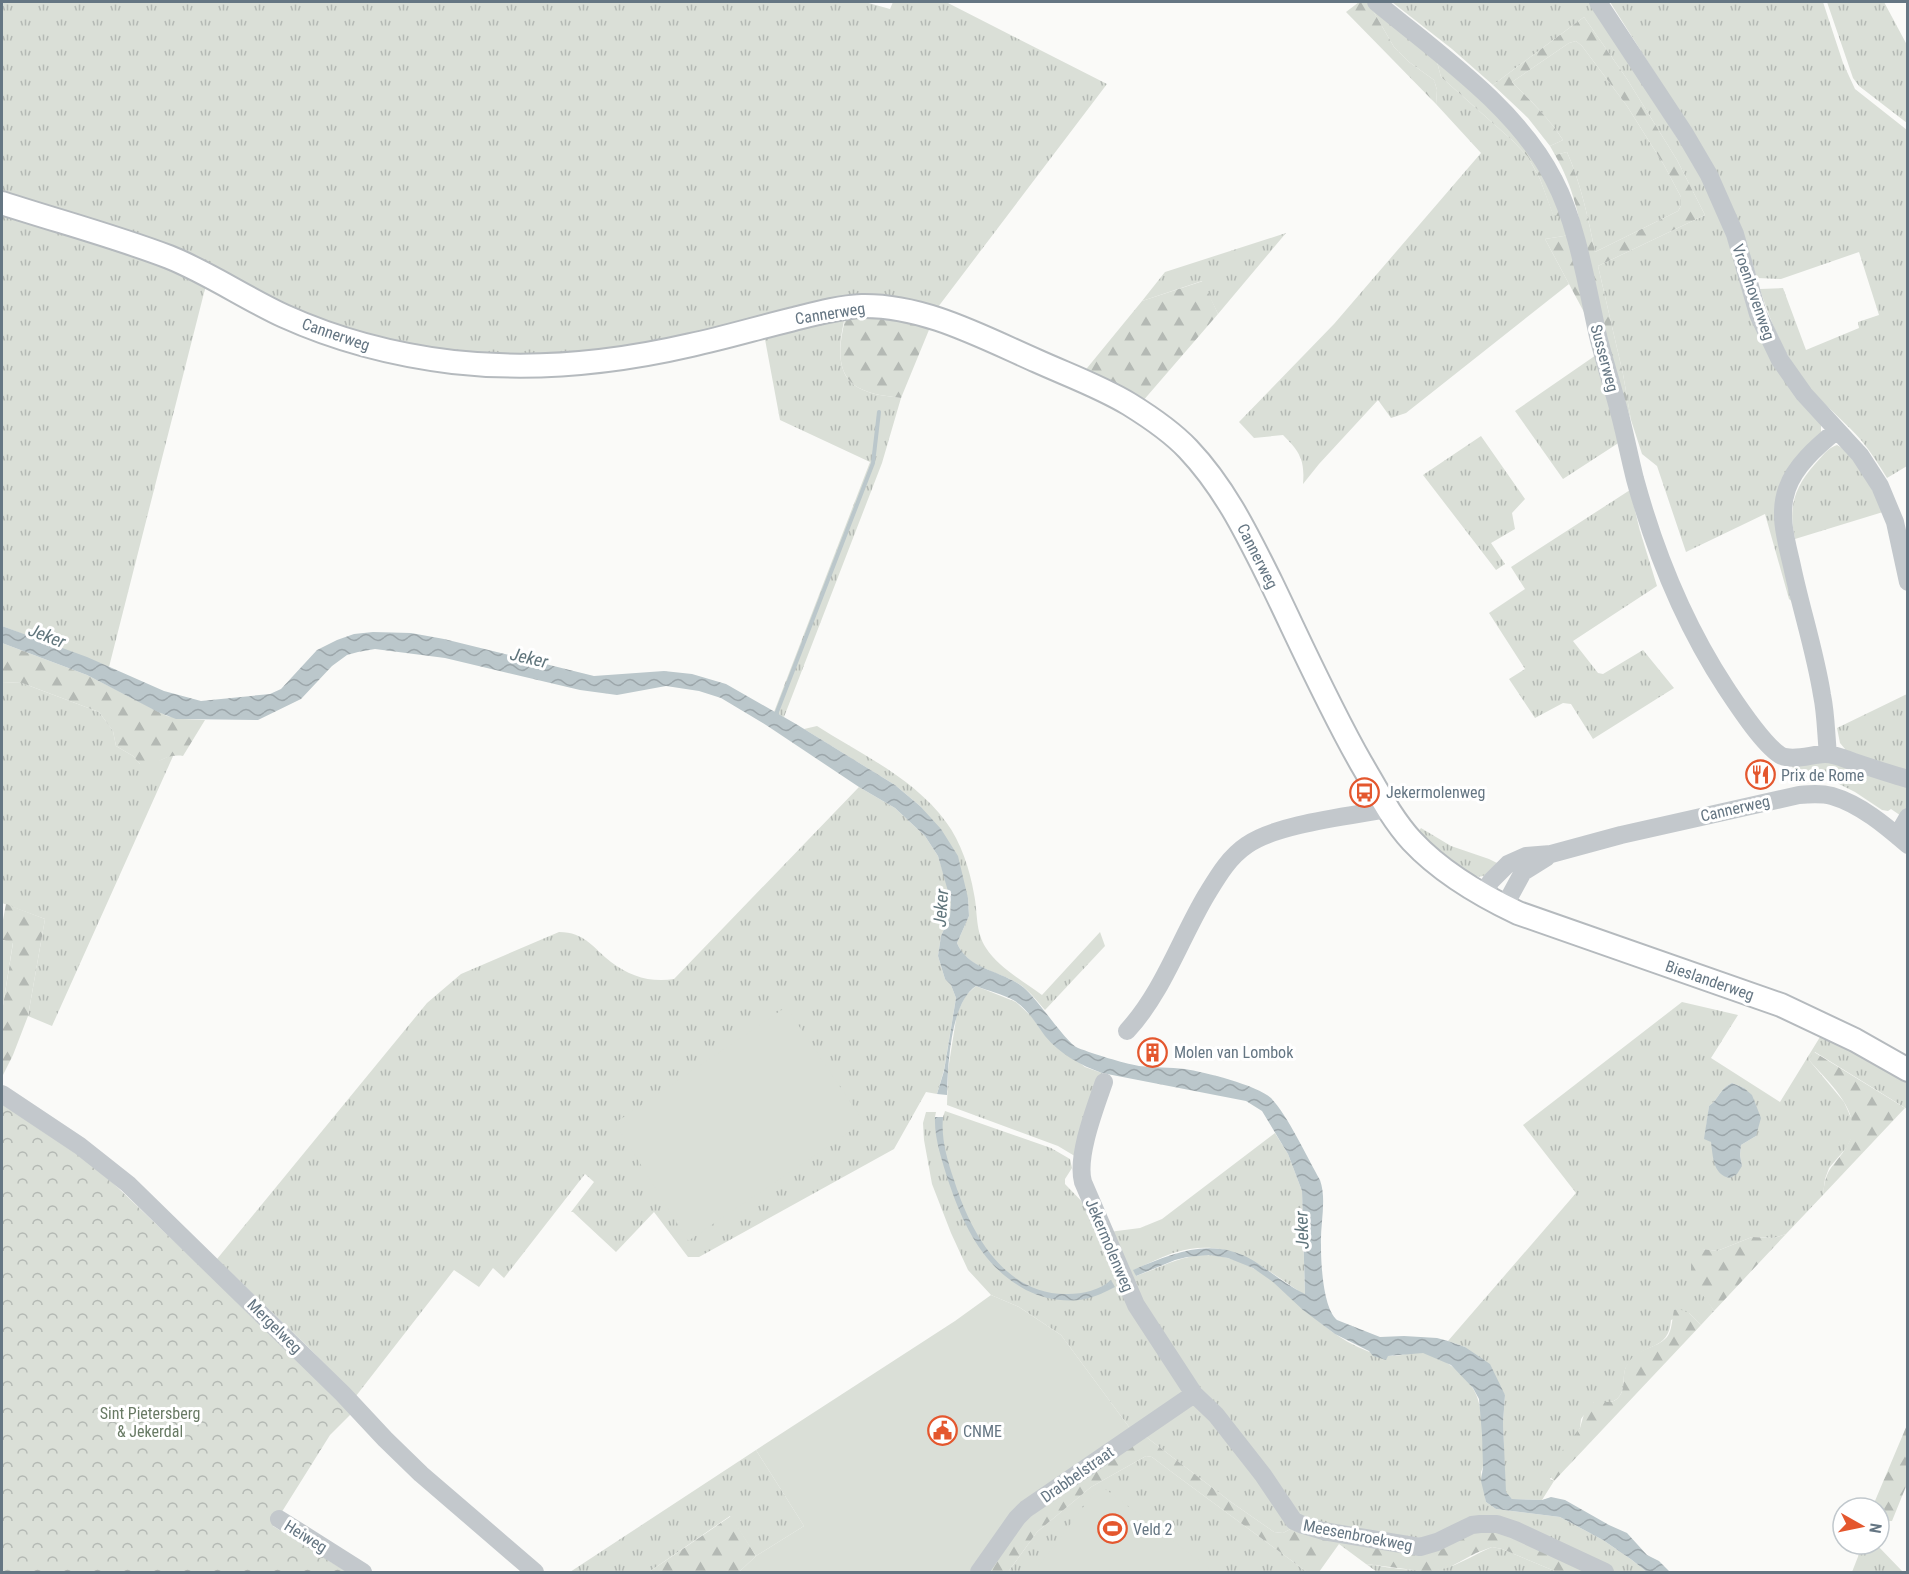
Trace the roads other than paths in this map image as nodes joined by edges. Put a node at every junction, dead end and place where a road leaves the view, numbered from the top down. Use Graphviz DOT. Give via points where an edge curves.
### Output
graph roads {
  1 [pos="1376,2"];
  2 [pos="1598,2"];
  3 [pos="2,203"];
  4 [pos="1837,430"];
  5 [pos="1908,582"];
  6 [pos="1828,754"];
  7 [pos="1908,779"];
  8 [pos="1388,809"];
  9 [pos="1908,817"];
  10 [pos="1902,841"];
  11 [pos="1551,854"];
  12 [pos="1483,895"];
  13 [pos="1504,907"];
  14 [pos="1127,1031"];
  15 [pos="1908,1070"];
  16 [pos="1104,1082"];
  17 [pos="2,1094"];
  18 [pos="1194,1394"];
  19 [pos="279,1519"];
  20 [pos="363,1572"];
  21 [pos="536,1572"];
  22 [pos="979,1572"];
  23 [pos="1605,1572"];
  1 -- 6 [label="street, Susserweg" via="1478,87 1513,121 1544,160 1564,200 1635,478 1667,574 1705,654 1755,728 1780,755 1789,758"];
  2 -- 4 [label="street, Vroenhovenweg" via="1709,175 1735,234 1758,314 1774,350 1790,377"];
  3 -- 8 [label="main road, Cannerweg" via="170,258 312,328 397,353 451,362 594,362 690,346 819,312 876,306 937,319 1072,377 1123,400 1163,426 1188,448 1222,490"];
  4 -- 5 [label="street, Vroenhovenweg" via="1860,455 1880,486 1895,522"];
  4 -- 6 [label="street" via="1792,478 1783,513 1823,696"];
  6 -- 7 [label="street"];
  8 -- 12 [label="main road, Cannerweg" via="1414,843"];
  8 -- 14 [label="street" via="1276,831 1247,845 1222,869 1149,1004"];
  9 -- 10 [label="street"];
  10 -- 11 [label="street, Cannerweg" via="1843,801 1809,794 1756,803"];
  11 -- 12 [label="street, Cannerweg" via="1526,856 1508,864"];
  11 -- 13 [label="street, Cannerweg" via="1524,872"];
  12 -- 13 [label="main road, Cannerweg"];
  13 -- 15 [label="main road, Bieslanderweg" via="1780,1005"];
  16 -- 18 [label="street, Jekermolenweg" via="1091,1118 1081,1163 1082,1179 1136,1305"];
  17 -- 21 [label="street, Mergelweg" via="80,1146 128,1184 421,1474"];
  18 -- 22 [label="street, Drabbelstraat" via="1026,1509"];
  18 -- 23 [label="street, Meesenbroekweg" via="1243,1450 1297,1523 1420,1547 1472,1525 1497,1524"];
  19 -- 20 [label="street, Heiweg"];
}
